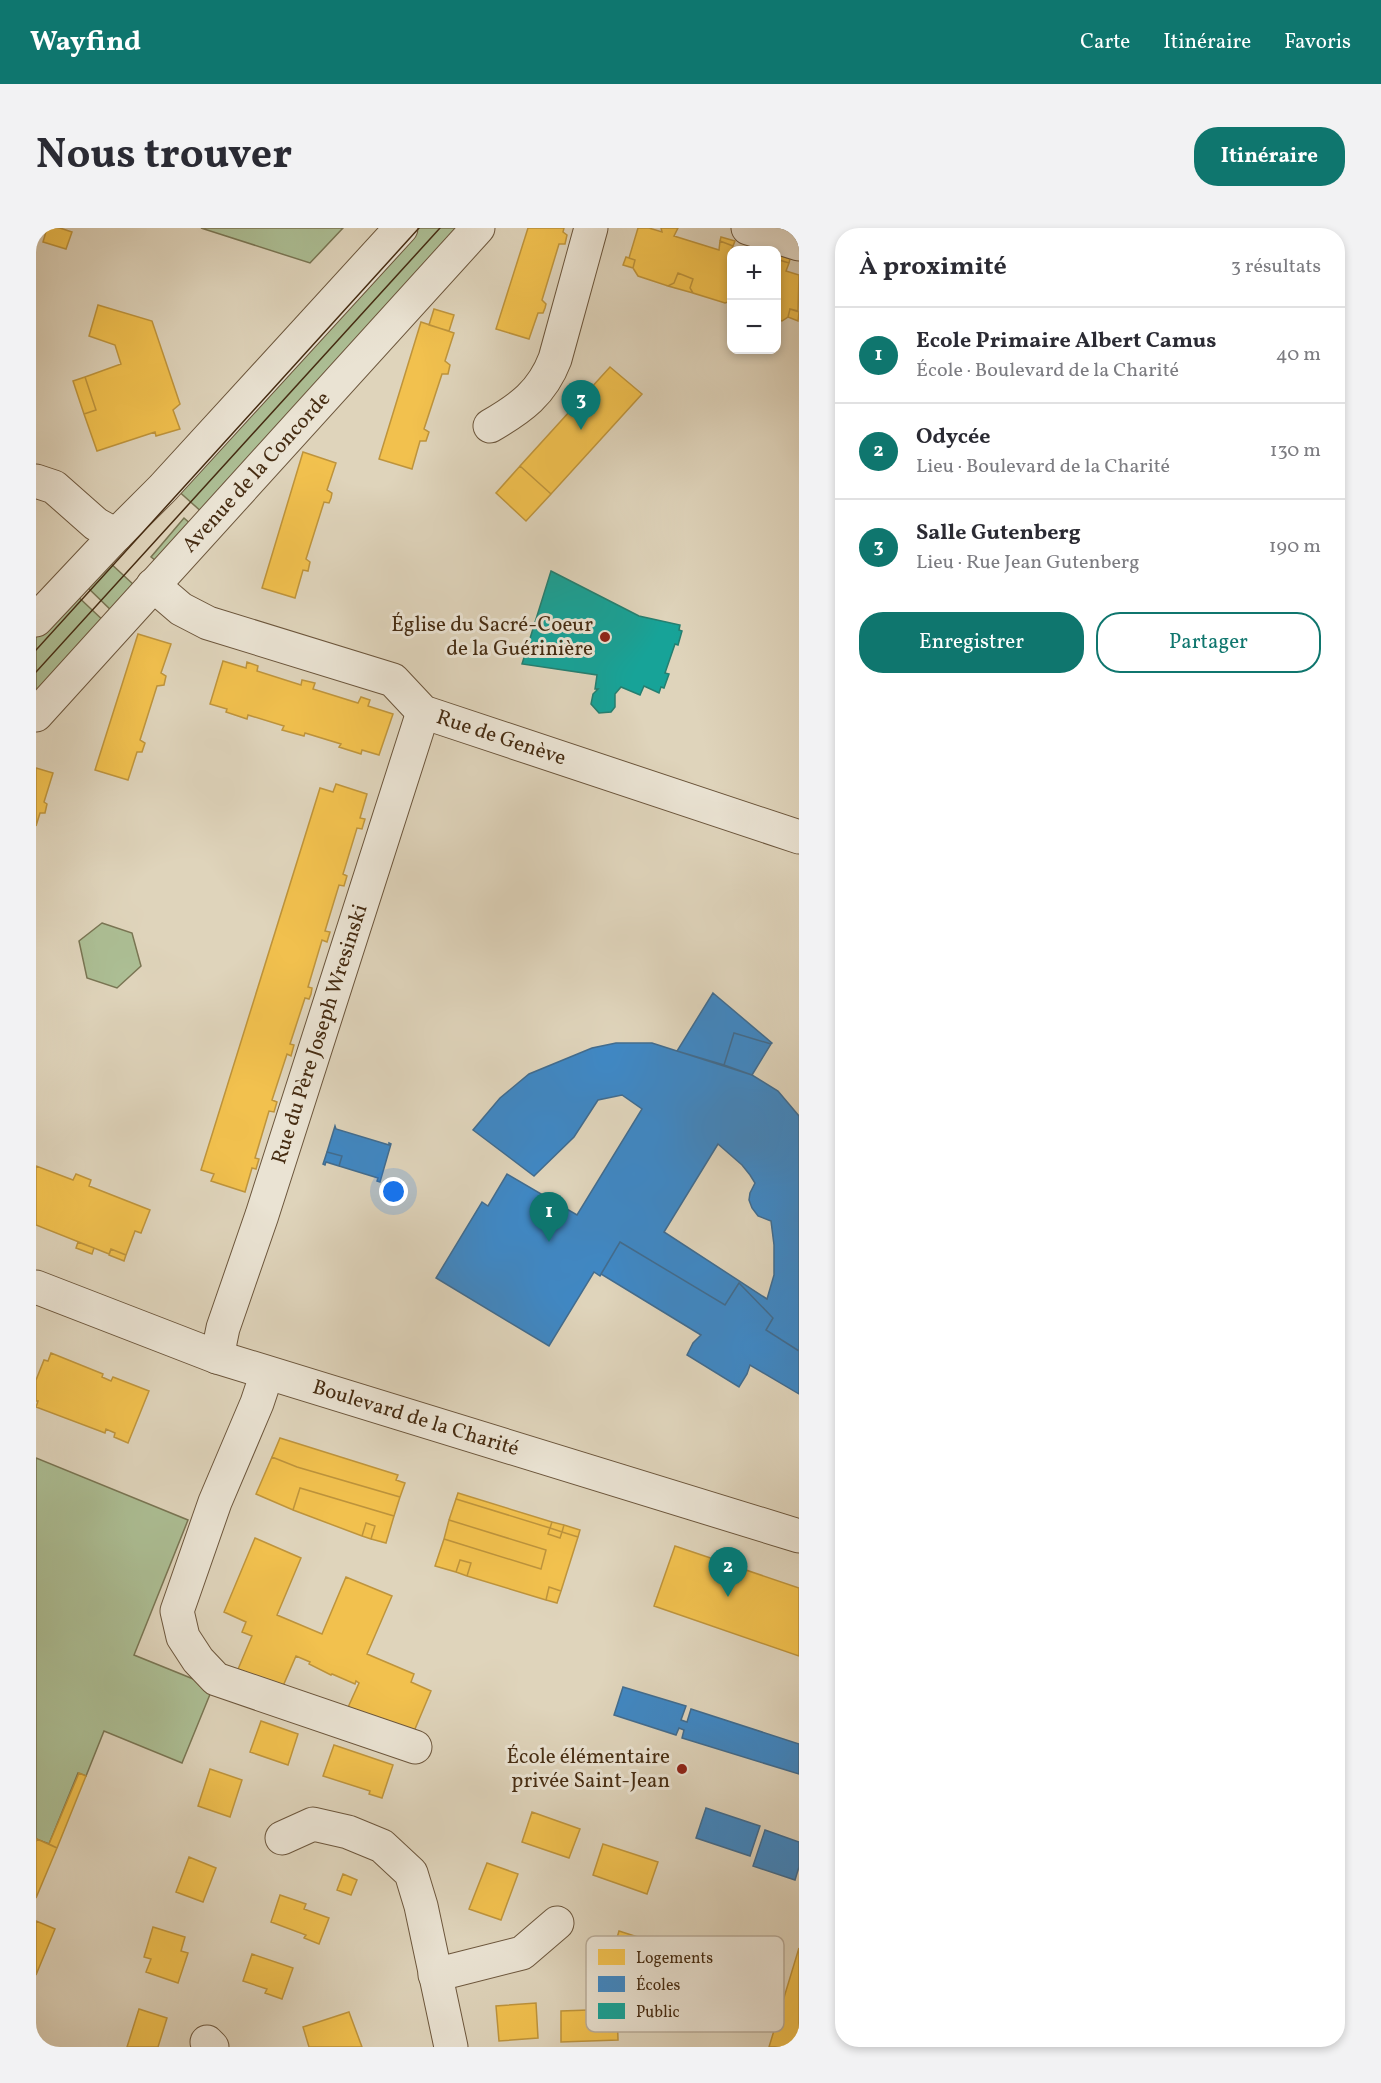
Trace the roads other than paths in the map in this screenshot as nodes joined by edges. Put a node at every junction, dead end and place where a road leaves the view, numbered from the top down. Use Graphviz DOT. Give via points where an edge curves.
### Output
graph roads {
  1 [pos="401,228"];
  2 [pos="478,228"];
  3 [pos="591,228"];
  4 [pos="748,228"];
  5 [pos="799,244"];
  6 [pos="490,426"];
  7 [pos="36,481"];
  8 [pos="116,535"];
  9 [pos="153,585"];
  10 [pos="36,621"];
  11 [pos="423,712"];
  12 [pos="36,715"];
  13 [pos="799,837"];
  14 [pos="36,1287"];
  15 [pos="217,1357"];
  16 [pos="267,1373"];
  17 [pos="799,1536"];
  18 [pos="415,1747"];
  19 [pos="282,1838"];
  20 [pos="557,1923"];
  21 [pos="435,1975"];
  22 [pos="451,2047"];
  1 -- 8 [label="street"];
  2 -- 9 [label="street, Avenue de la Concorde"];
  3 -- 6 [label="street" via="548,378 533,395"];
  4 -- 5 [label="street"];
  7 -- 8 [label="street" via="54,487 96,524"];
  8 -- 10 [label="street"];
  9 -- 11 [label="street, Rue de Genève" via="181,609 208,623 393,680"];
  9 -- 12 [label="street, Avenue de la Concorde"];
  11 -- 13 [label="street, Rue de Genève"];
  11 -- 15 [label="street, Rue du Père Joseph Wresinski" via="223,1328"];
  14 -- 15 [label="street, Boulevard de la Charité"];
  15 -- 16 [label="street, Boulevard de la Charité"];
  16 -- 17 [label="street, Boulevard de la Charité"];
  16 -- 18 [label="street" via="215,1502 177,1611 183,1637 216,1679"];
  19 -- 21 [label="street" via="313,1824 348,1832 382,1846 411,1873"];
  20 -- 21 [label="street" via="522,1953"];
  21 -- 22 [label="street"];
}
